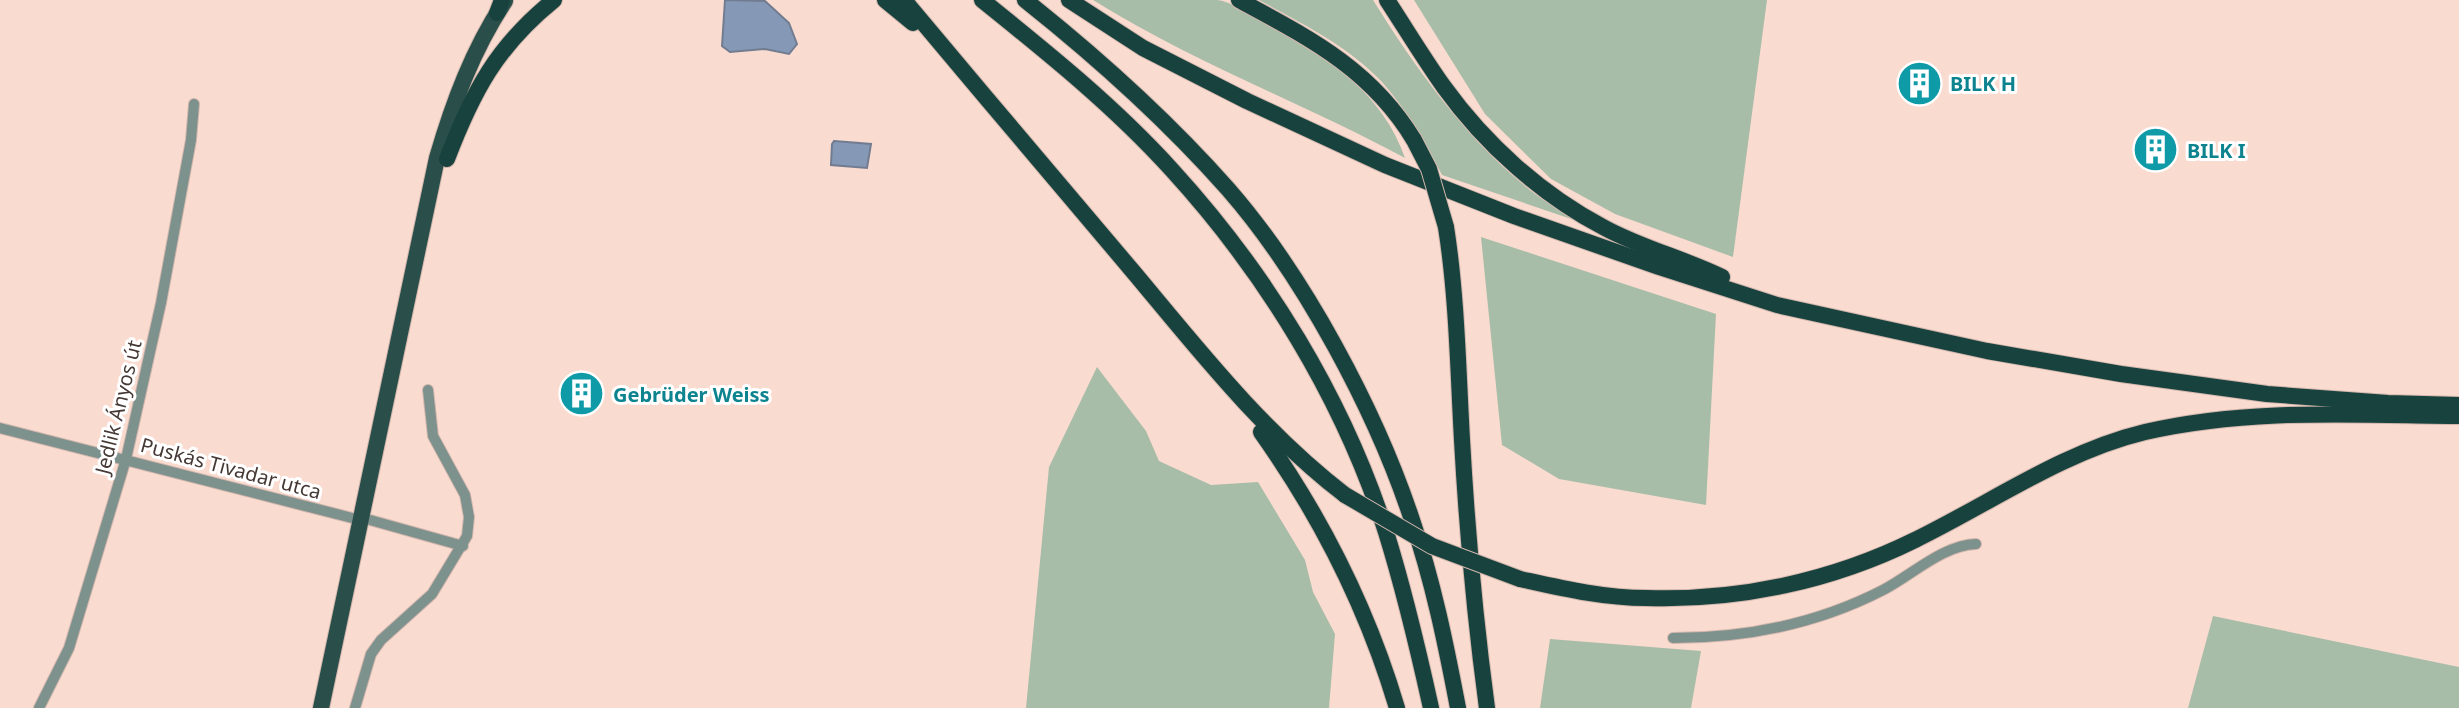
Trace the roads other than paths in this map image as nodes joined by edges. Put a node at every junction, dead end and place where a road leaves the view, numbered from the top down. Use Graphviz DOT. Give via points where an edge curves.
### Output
graph roads {
  1 [pos="515,0"];
  2 [pos="554,0"];
  3 [pos="885,0"];
  4 [pos="904,0"];
  5 [pos="982,0"];
  6 [pos="1025,0"];
  7 [pos="1069,0"];
  8 [pos="1239,0"];
  9 [pos="1387,0"];
  10 [pos="502,4"];
  11 [pos="950,56"];
  12 [pos="194,104"];
  13 [pos="447,159"];
  14 [pos="1777,305"];
  15 [pos="1218,373"];
  16 [pos="428,390"];
  17 [pos="2456,411"];
  18 [pos="0,428"];
  19 [pos="126,459"];
  20 [pos="365,520"];
  21 [pos="1976,544"];
  22 [pos="463,546"];
  23 [pos="1673,638"];
  24 [pos="39,708"];
  25 [pos="321,708"];
  26 [pos="330,708"];
  27 [pos="355,708"];
  28 [pos="1397,708"];
  29 [pos="1431,708"];
  30 [pos="1458,708"];
  31 [pos="1487,708"];
  1 -- 13 [label="main road" via="471,81"];
  2 -- 13 [label="highway" via="491,66"];
  3 -- 11 [label="highway"];
  4 -- 11 [label="highway"];
  5 -- 29 [label="highway" via="1086,86 1171,168 1236,246 1285,320 1347,435 1385,530"];
  6 -- 30 [label="highway" via="1125,84 1190,148 1230,192 1308,303 1365,405 1412,519"];
  7 -- 14 [label="highway" via="1156,54 1385,165 1542,226"];
  8 -- 31 [label="highway, bridge" via="1339,57 1387,103 1429,169 1446,227 1466,518"];
  9 -- 14 [label="highway" via="1470,119 1552,195 1614,233"];
  10 -- 20 [label="main road" via="466,75 437,158"];
  11 -- 15 [label="highway"];
  12 -- 19 [label="street, Jedlik Ányos út" via="161,303"];
  13 -- 20 [label="main road"];
  14 -- 17 [label="highway" via="2121,374"];
  15 -- 17 [label="highway, bridge" via="1306,465 1345,495 1432,546 1520,579 1644,599 1749,592 1844,570 1914,541 2072,458 2144,432 2246,416"];
  15 -- 28 [label="highway" via="1329,538 1358,598"];
  16 -- 22 [label="street" via="433,436 465,495 469,517"];
  18 -- 19 [label="street, Puskás Tivadar utca"];
  19 -- 20 [label="street, Puskás Tivadar utca"];
  19 -- 24 [label="street, Jedlik Ányos út" via="69,648"];
  20 -- 22 [label="street, Puskás Tivadar utca"];
  20 -- 25 [label="main road"];
  20 -- 26 [label="main road"];
  21 -- 23 [label="street" via="1954,547 1883,590 1810,620 1731,636"];
  22 -- 27 [label="street" via="432,594 371,654"];
}
